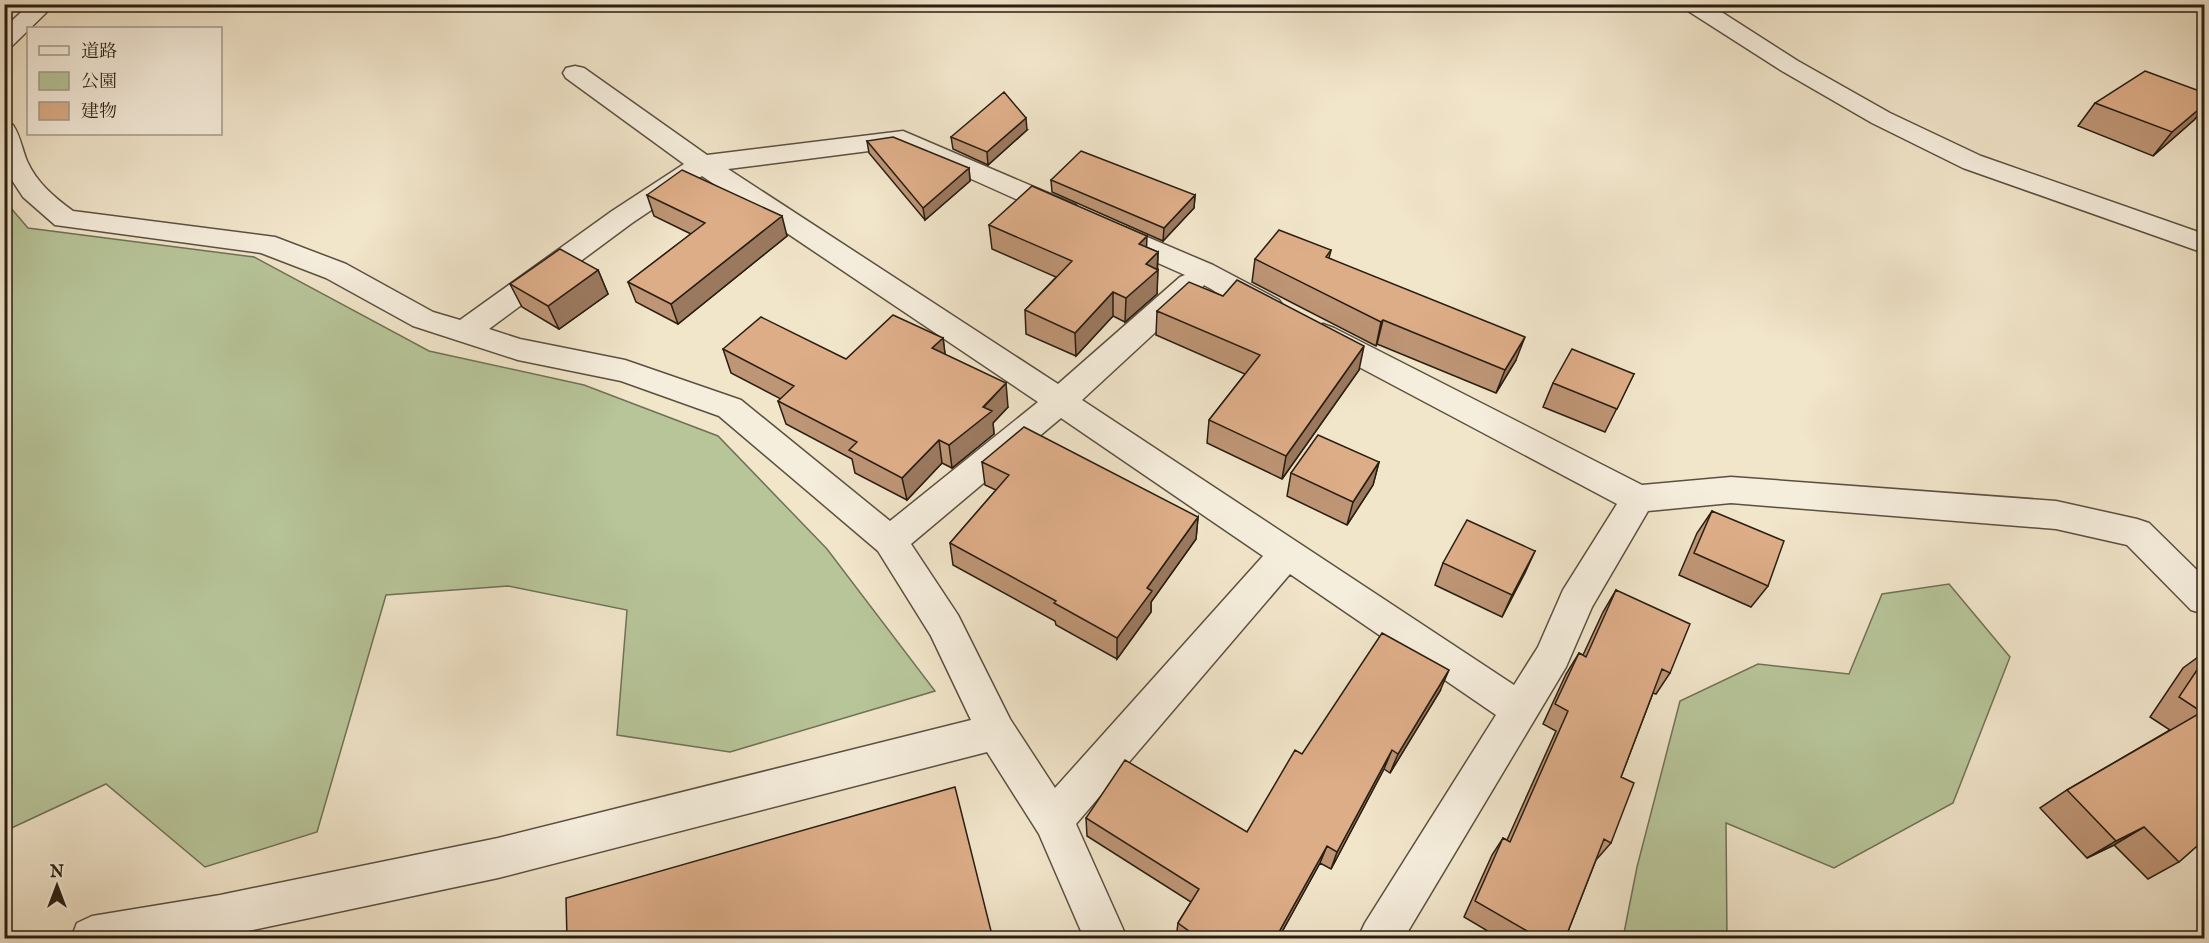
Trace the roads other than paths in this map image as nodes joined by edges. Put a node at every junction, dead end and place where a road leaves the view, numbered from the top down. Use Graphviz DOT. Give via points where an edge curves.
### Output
graph roads {
  1 [pos="44,4"];
  2 [pos="1693,4"];
  3 [pos="4,41"];
  4 [pos="575,73"];
  5 [pos="6,139"];
  6 [pos="702,164"];
  7 [pos="2205,244"];
  8 [pos="1203,272"];
  9 [pos="466,331"];
  10 [pos="1060,400"];
  11 [pos="1638,499"];
  12 [pos="890,542"];
  13 [pos="1287,553"];
  14 [pos="2205,599"];
  15 [pos="1520,710"];
  16 [pos="996,732"];
  17 [pos="1053,820"];
  18 [pos="92,939"];
  19 [pos="1106,939"];
  20 [pos="1380,939"];
  1 -- 3 [label="street"];
  2 -- 7 [label="street" via="1881,118 1972,162"];
  4 -- 6 [label="street"];
  5 -- 9 [label="street" via="18,173 40,200 65,219 265,244 336,271 423,320"];
  6 -- 8 [label="street" via="903,139"];
  6 -- 9 [label="street"];
  6 -- 10 [label="street"];
  8 -- 10 [label="street"];
  8 -- 11 [label="street"];
  9 -- 12 [label="street" via="518,349 625,371 730,408"];
  10 -- 12 [label="street"];
  10 -- 13 [label="street"];
  11 -- 14 [label="street" via="1731,490 2056,515 2137,534"];
  11 -- 15 [label="street" via="1576,601 1553,656"];
  12 -- 16 [label="street" via="945,626"];
  13 -- 15 [label="street"];
  13 -- 17 [label="street"];
  15 -- 20 [label="street"];
  16 -- 17 [label="street"];
  16 -- 18 [label="street" via="498,858"];
  17 -- 19 [label="street"];
}
